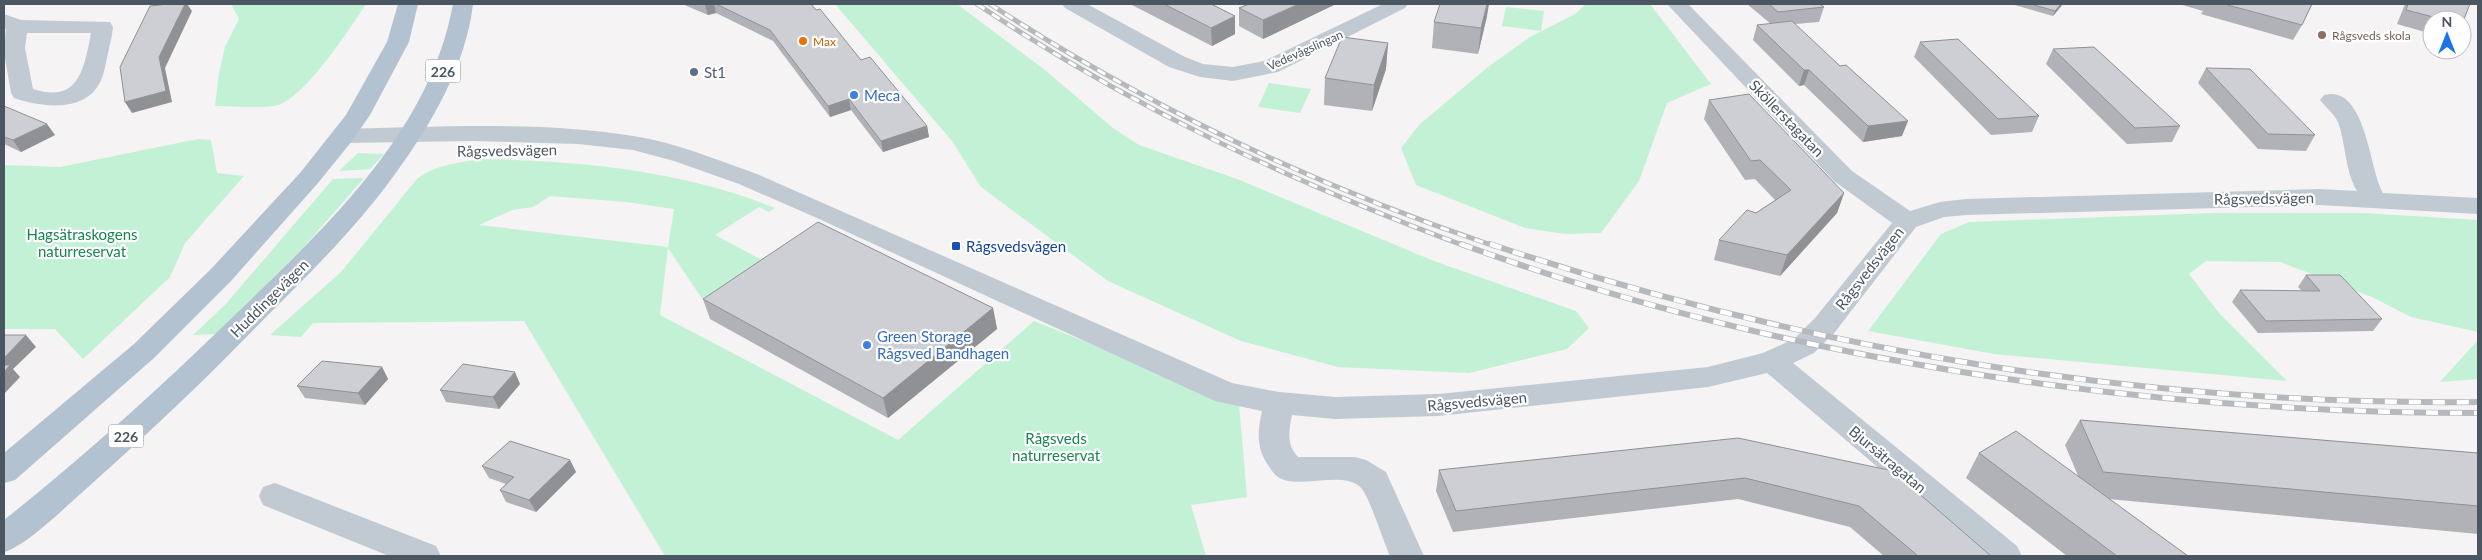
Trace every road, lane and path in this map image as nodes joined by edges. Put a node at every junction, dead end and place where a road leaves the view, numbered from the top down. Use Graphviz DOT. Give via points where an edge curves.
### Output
graph roads {
  1 [pos="408,4"];
  2 [pos="463,4"];
  3 [pos="1072,4"];
  4 [pos="1398,4"];
  5 [pos="1677,4"];
  6 [pos="11,23"];
  7 [pos="2332,100"];
  8 [pos="406,142"];
  9 [pos="337,144"];
  10 [pos="2375,200"];
  11 [pos="2478,206"];
  12 [pos="1907,221"];
  13 [pos="1772,361"];
  14 [pos="1278,403"];
  15 [pos="4,471"];
  16 [pos="275,496"];
  17 [pos="4,539"];
  18 [pos="424,556"];
  19 [pos="1407,556"];
  20 [pos="2005,556"];
  1 -- 9 [label="main road" via="398,42 358,115"];
  2 -- 8 [label="main road, Huddingevägen / 226" via="454,42 440,79"];
  3 -- 4 [label="street, Vedevågslingan" via="1177,62 1200,70 1233,74 1270,67"];
  5 -- 12 [label="street, Sköllerstagatan" via="1843,176"];
  6 -- 6 [label="street" via="102,27 88,84 67,97 51,99 22,93"];
  7 -- 10 [label="street" via="2348,118 2358,145 2364,182"];
  8 -- 9 [label="street, Rågsvedsvägen"];
  8 -- 14 [label="street, Rågsvedsvägen" via="440,152 516,148 564,149 621,156 683,156 826,212 1226,393"];
  8 -- 17 [label="main road, Huddingevägen / 226" via="376,184 322,246 180,386 88,470"];
  9 -- 15 [label="main road" via="263,230 169,326"];
  10 -- 11 [label="street, Rågsvedsvägen"];
  10 -- 12 [label="street, Rågsvedsvägen" via="2264,197 1966,207 1940,210"];
  12 -- 13 [label="street, Rågsvedsvägen" via="1825,325 1804,346"];
  13 -- 14 [label="street, Rågsvedsvägen" via="1708,377 1447,404 1335,408"];
  13 -- 20 [label="street, Bjursätragatan"];
  14 -- 19 [label="street" via="1272,442 1279,459 1290,469 1355,469 1375,481"];
  16 -- 18 [label="street"];
}
